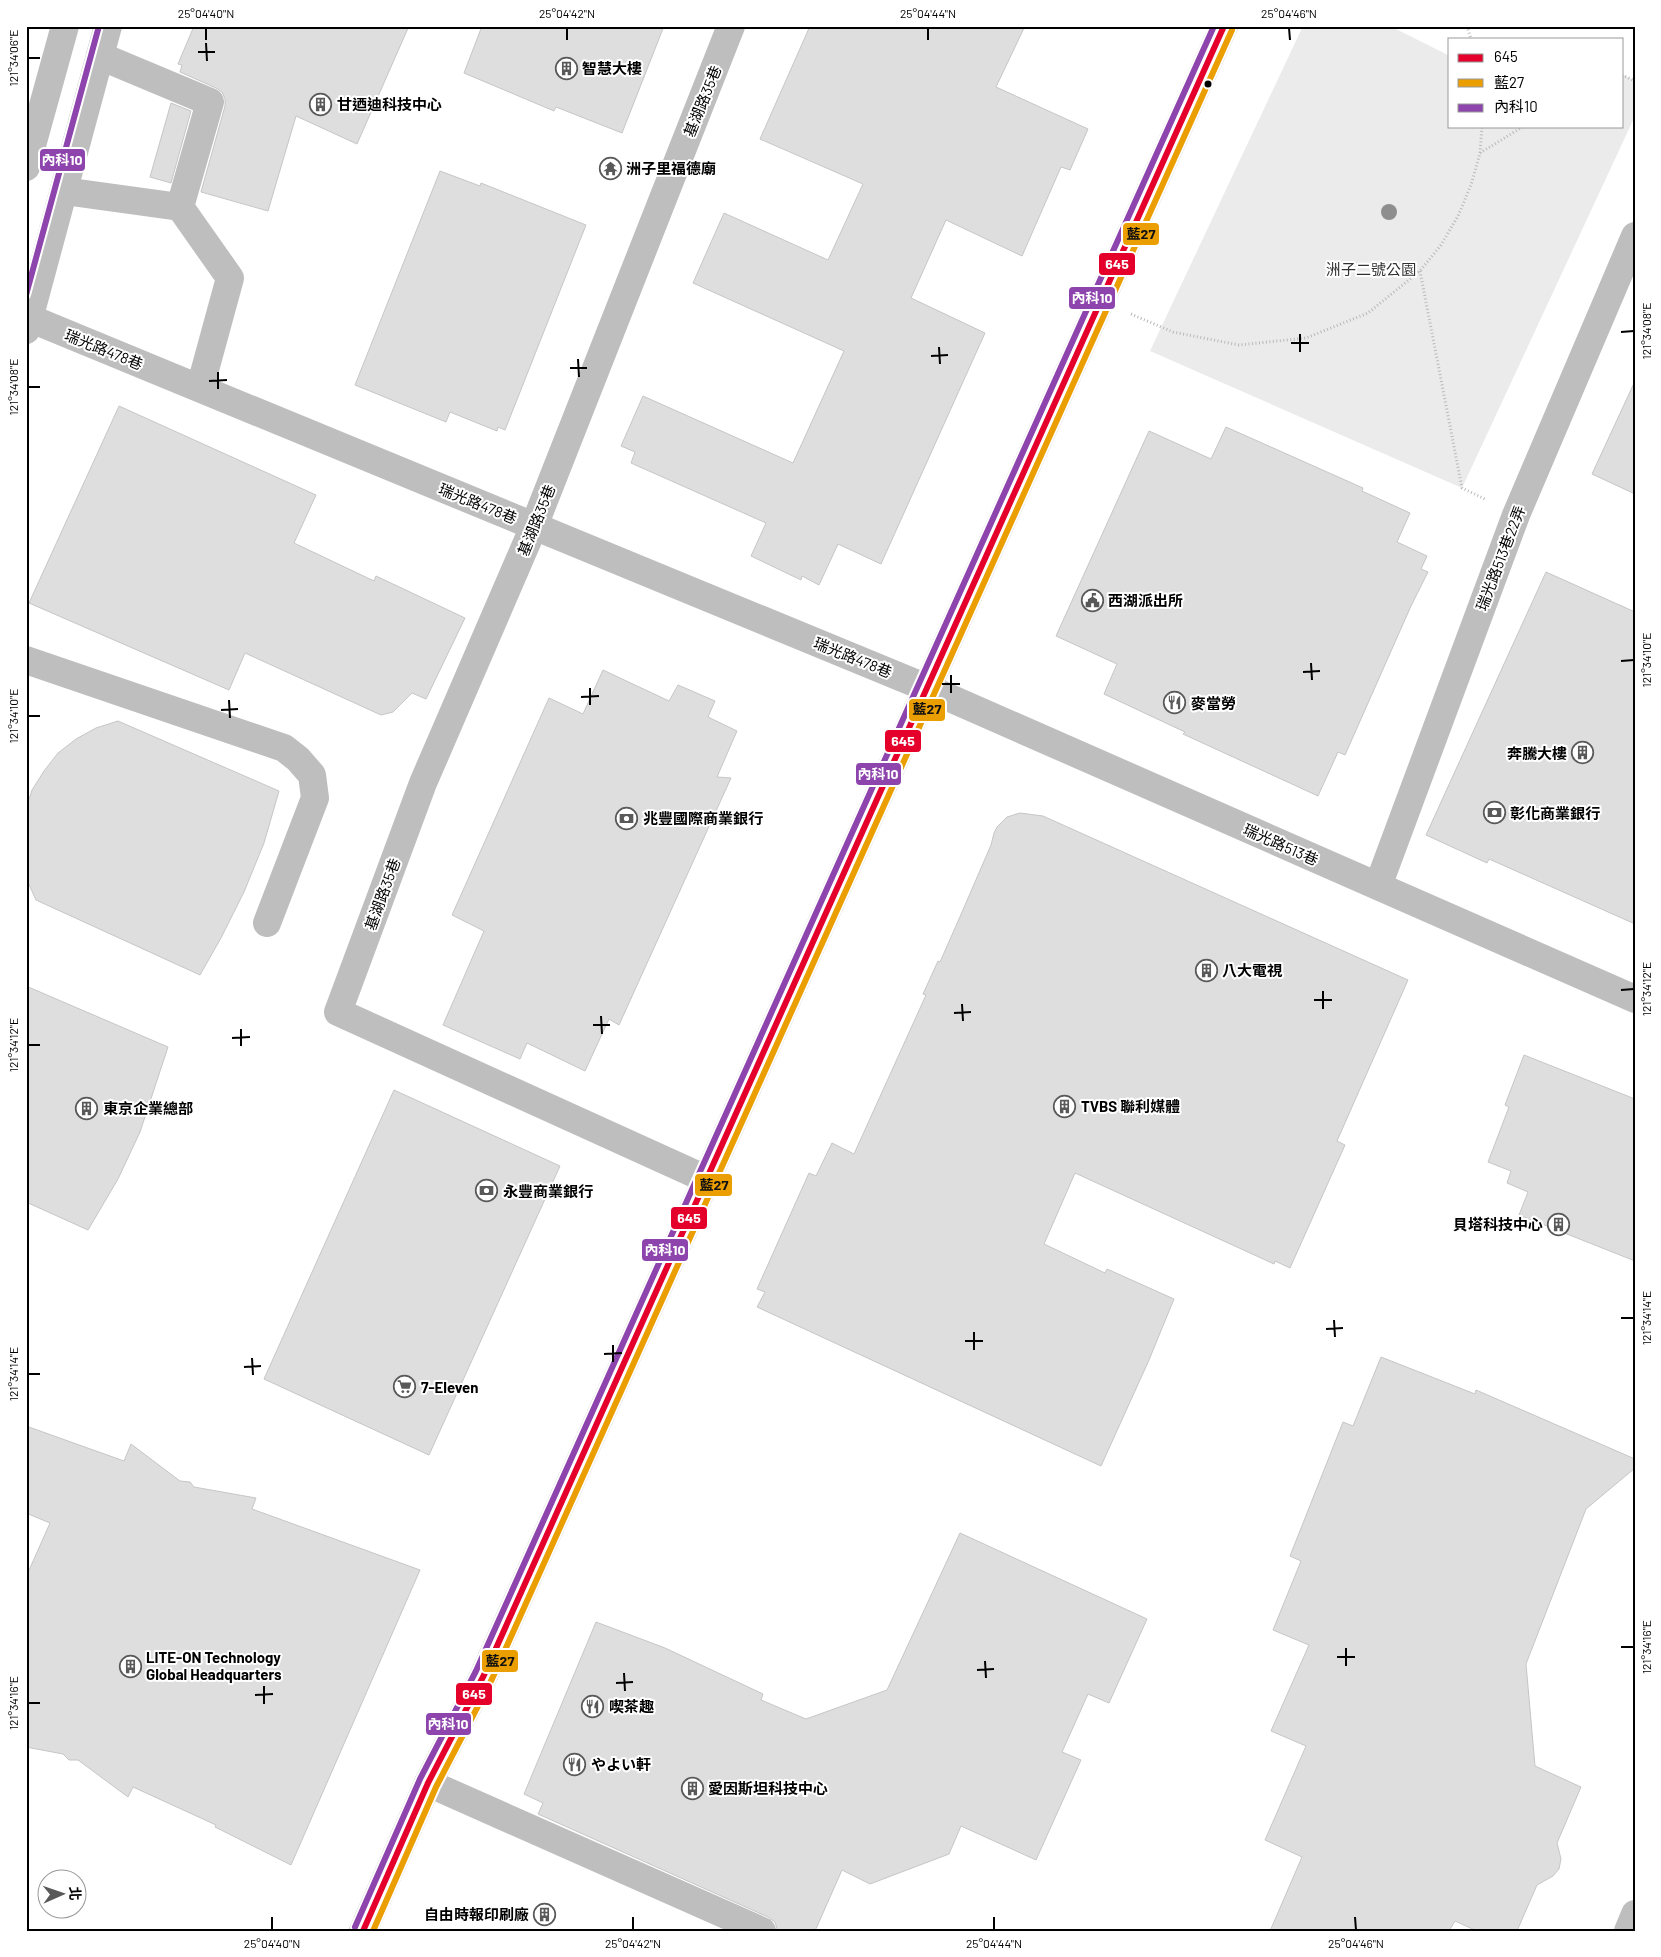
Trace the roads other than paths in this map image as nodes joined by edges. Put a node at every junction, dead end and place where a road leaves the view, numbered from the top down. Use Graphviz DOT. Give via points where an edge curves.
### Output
graph roads {
  1 [pos="65,26"];
  2 [pos="108,26"];
  3 [pos="731,26"];
  4 [pos="1224,26"];
  5 [pos="100,56"];
  6 [pos="26,167"];
  7 [pos="64,191"];
  8 [pos="180,207"];
  9 [pos="1635,236"];
  10 [pos="27,321"];
  11 [pos="200,388"];
  12 [pos="534,526"];
  13 [pos="26,660"];
  14 [pos="927,688"];
  15 [pos="1378,886"];
  16 [pos="267,923"];
  17 [pos="1635,999"];
  18 [pos="706,1179"];
  19 [pos="428,1783"];
  20 [pos="1635,1914"];
  21 [pos="363,1931"];
  22 [pos="762,1931"];
  23 [pos="1628,1931"];
  1 -- 6 [label="main road"];
  2 -- 5 [label="main road"];
  3 -- 12 [label="main road, 基湖路35巷"];
  4 -- 14 [label="main road"];
  5 -- 7 [label="main road"];
  5 -- 8 [label="main road" via="210,102"];
  7 -- 8 [label="main road"];
  7 -- 10 [label="main road"];
  8 -- 11 [label="main road" via="230,278"];
  9 -- 15 [label="main road, 瑞光路513巷22弄" via="1516,515"];
  10 -- 11 [label="main road, 瑞光路478巷"];
  11 -- 12 [label="main road, 瑞光路478巷"];
  12 -- 14 [label="main road, 瑞光路478巷"];
  12 -- 18 [label="main road, 基湖路35巷" via="423,783 338,1012"];
  13 -- 16 [label="main road" via="284,748 298,759 312,775 315,798"];
  14 -- 15 [label="main road, 瑞光路513巷"];
  14 -- 18 [label="main road"];
  15 -- 17 [label="main road, 瑞光路513巷"];
  18 -- 19 [label="main road" via="484,1675"];
  19 -- 21 [label="main road"];
  19 -- 22 [label="main road"];
  20 -- 23 [label="main road"];
}
